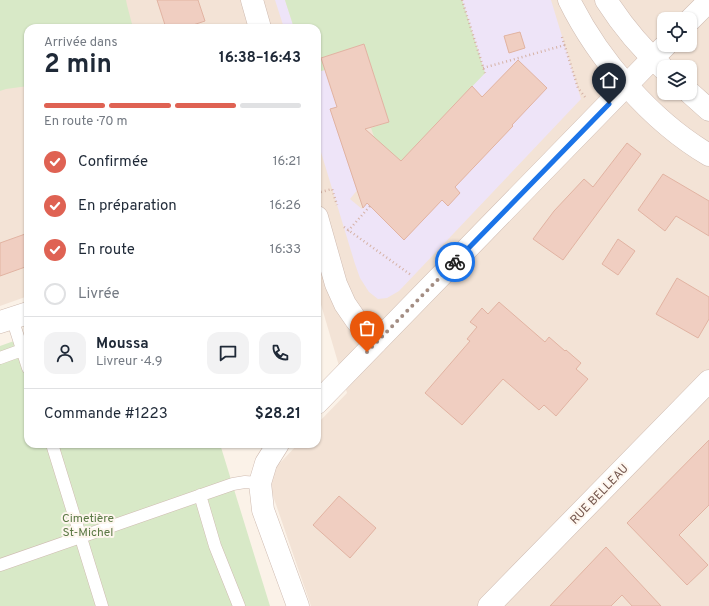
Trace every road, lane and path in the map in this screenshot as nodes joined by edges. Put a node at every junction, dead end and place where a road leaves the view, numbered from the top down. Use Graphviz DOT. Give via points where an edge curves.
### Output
graph roads {
  1 [pos="252,0"];
  2 [pos="462,0"];
  3 [pos="569,0"];
  4 [pos="606,0"];
  5 [pos="709,1"];
  6 [pos="697,13"];
  7 [pos="259,24"];
  8 [pos="560,30"];
  9 [pos="565,45"];
  10 [pos="661,58"];
  11 [pos="483,68"];
  12 [pos="485,73"];
  13 [pos="627,85"];
  14 [pos="697,99"];
  15 [pos="709,110"];
  16 [pos="600,113"];
  17 [pos="709,155"];
  18 [pos="321,192"];
  19 [pos="370,206"];
  20 [pos="338,208"];
  21 [pos="342,221"];
  22 [pos="321,231"];
  23 [pos="348,231"];
  24 [pos="427,291"];
  25 [pos="13,318"];
  26 [pos="376,342"];
  27 [pos="22,350"];
  28 [pos="24,356"];
  29 [pos="0,358"];
  30 [pos="709,381"];
  31 [pos="321,399"];
  32 [pos="53,448"];
  33 [pos="275,448"];
  34 [pos="260,483"];
  35 [pos="200,495"];
  36 [pos="81,538"];
  37 [pos="0,566"];
  38 [pos="102,606"];
  39 [pos="239,606"];
  40 [pos="298,606"];
  41 [pos="489,606"];
  1 -- 7 [label="street"];
  2 -- 11 [label="path"];
  3 -- 13 [label="street" via="596,47"];
  4 -- 10 [label="street" via="626,27"];
  5 -- 6 [label="street"];
  8 -- 9 [label="path"];
  9 -- 11 [label="path"];
  9 -- 16 [label="path" via="578,88"];
  10 -- 13 [label="street"];
  11 -- 12 [label="path"];
  13 -- 16 [label="street"];
  13 -- 17 [label="street" via="671,128"];
  14 -- 15 [label="street"];
  16 -- 24 [label="street"];
  18 -- 20 [label="path" via="332,189"];
  19 -- 23 [label="path"];
  21 -- 23 [label="path"];
  22 -- 26 [label="street" via="344,304"];
  23 -- 24 [label="path" via="413,276"];
  24 -- 26 [label="street"];
  25 -- 27 [label="lane"];
  26 -- 31 [label="street"];
  27 -- 28 [label="lane"];
  27 -- 29 [label="lane"];
  30 -- 41 [label="street, RUE BELLEAU"];
  32 -- 36 [label="lane"];
  33 -- 34 [label="street" via="266,462"];
  34 -- 35 [label="lane" via="233,484"];
  34 -- 40 [label="street" via="263,510"];
  35 -- 36 [label="lane"];
  35 -- 39 [label="lane"];
  36 -- 37 [label="lane"];
  36 -- 38 [label="lane"];
}
